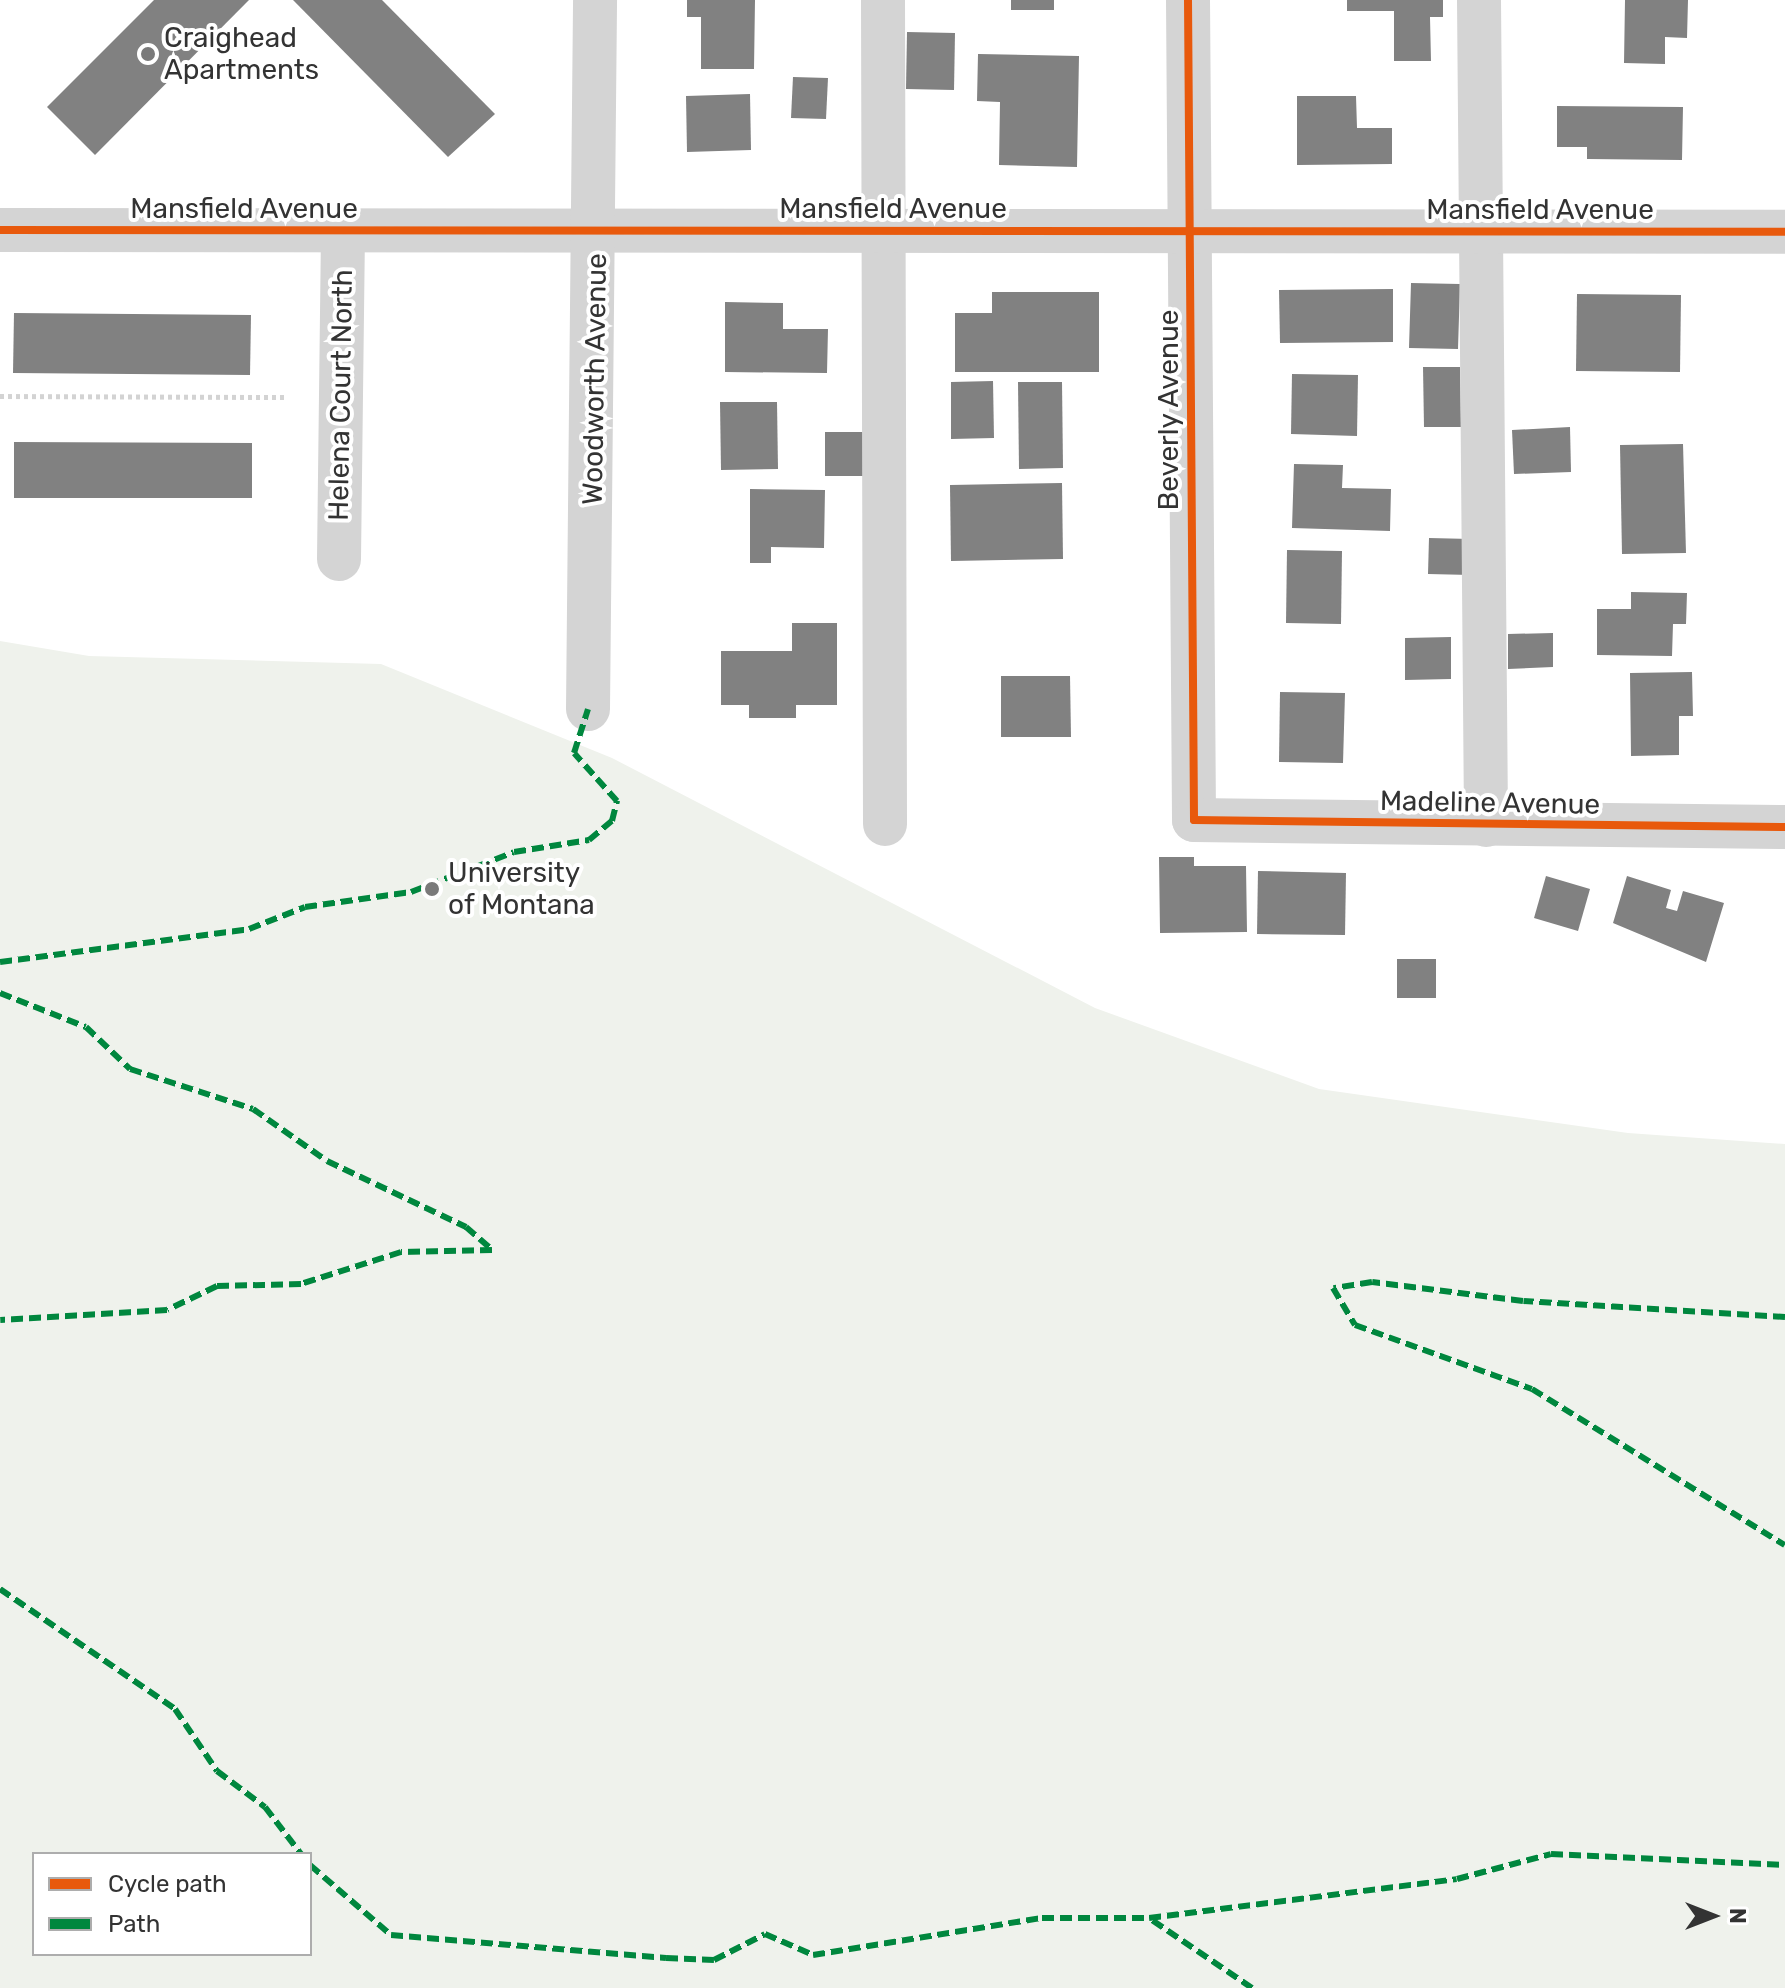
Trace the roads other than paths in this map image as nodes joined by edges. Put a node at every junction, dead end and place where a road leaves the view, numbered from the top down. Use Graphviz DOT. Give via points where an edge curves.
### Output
graph roads {
  1 [pos="595,0"];
  2 [pos="883,0"];
  3 [pos="1188,0"];
  4 [pos="1479,0"];
  5 [pos="598,229"];
  6 [pos="0,230"];
  7 [pos="343,231"];
  8 [pos="882,231"];
  9 [pos="1190,232"];
  10 [pos="1478,232"];
  11 [pos="1785,232"];
  12 [pos="339,559"];
  13 [pos="588,709"];
  14 [pos="1194,820"];
  15 [pos="885,824"];
  16 [pos="1486,825"];
  17 [pos="1785,827"];
  1 -- 5 [label="street, Woodworth Avenue"];
  2 -- 8 [label="street"];
  3 -- 9 [label="street, Beverly Avenue"];
  4 -- 10 [label="street"];
  5 -- 7 [label="street, Mansfield Avenue"];
  5 -- 8 [label="street, Mansfield Avenue"];
  5 -- 13 [label="street, Woodworth Avenue"];
  6 -- 7 [label="street, Mansfield Avenue"];
  7 -- 12 [label="street, Helena Court North"];
  8 -- 9 [label="street, Mansfield Avenue"];
  8 -- 15 [label="street"];
  9 -- 10 [label="street, Mansfield Avenue"];
  9 -- 14 [label="street, Beverly Avenue"];
  10 -- 11 [label="street, Mansfield Avenue"];
  10 -- 16 [label="street"];
  14 -- 16 [label="street, Madeline Avenue"];
  16 -- 17 [label="street, Madeline Avenue"];
}
